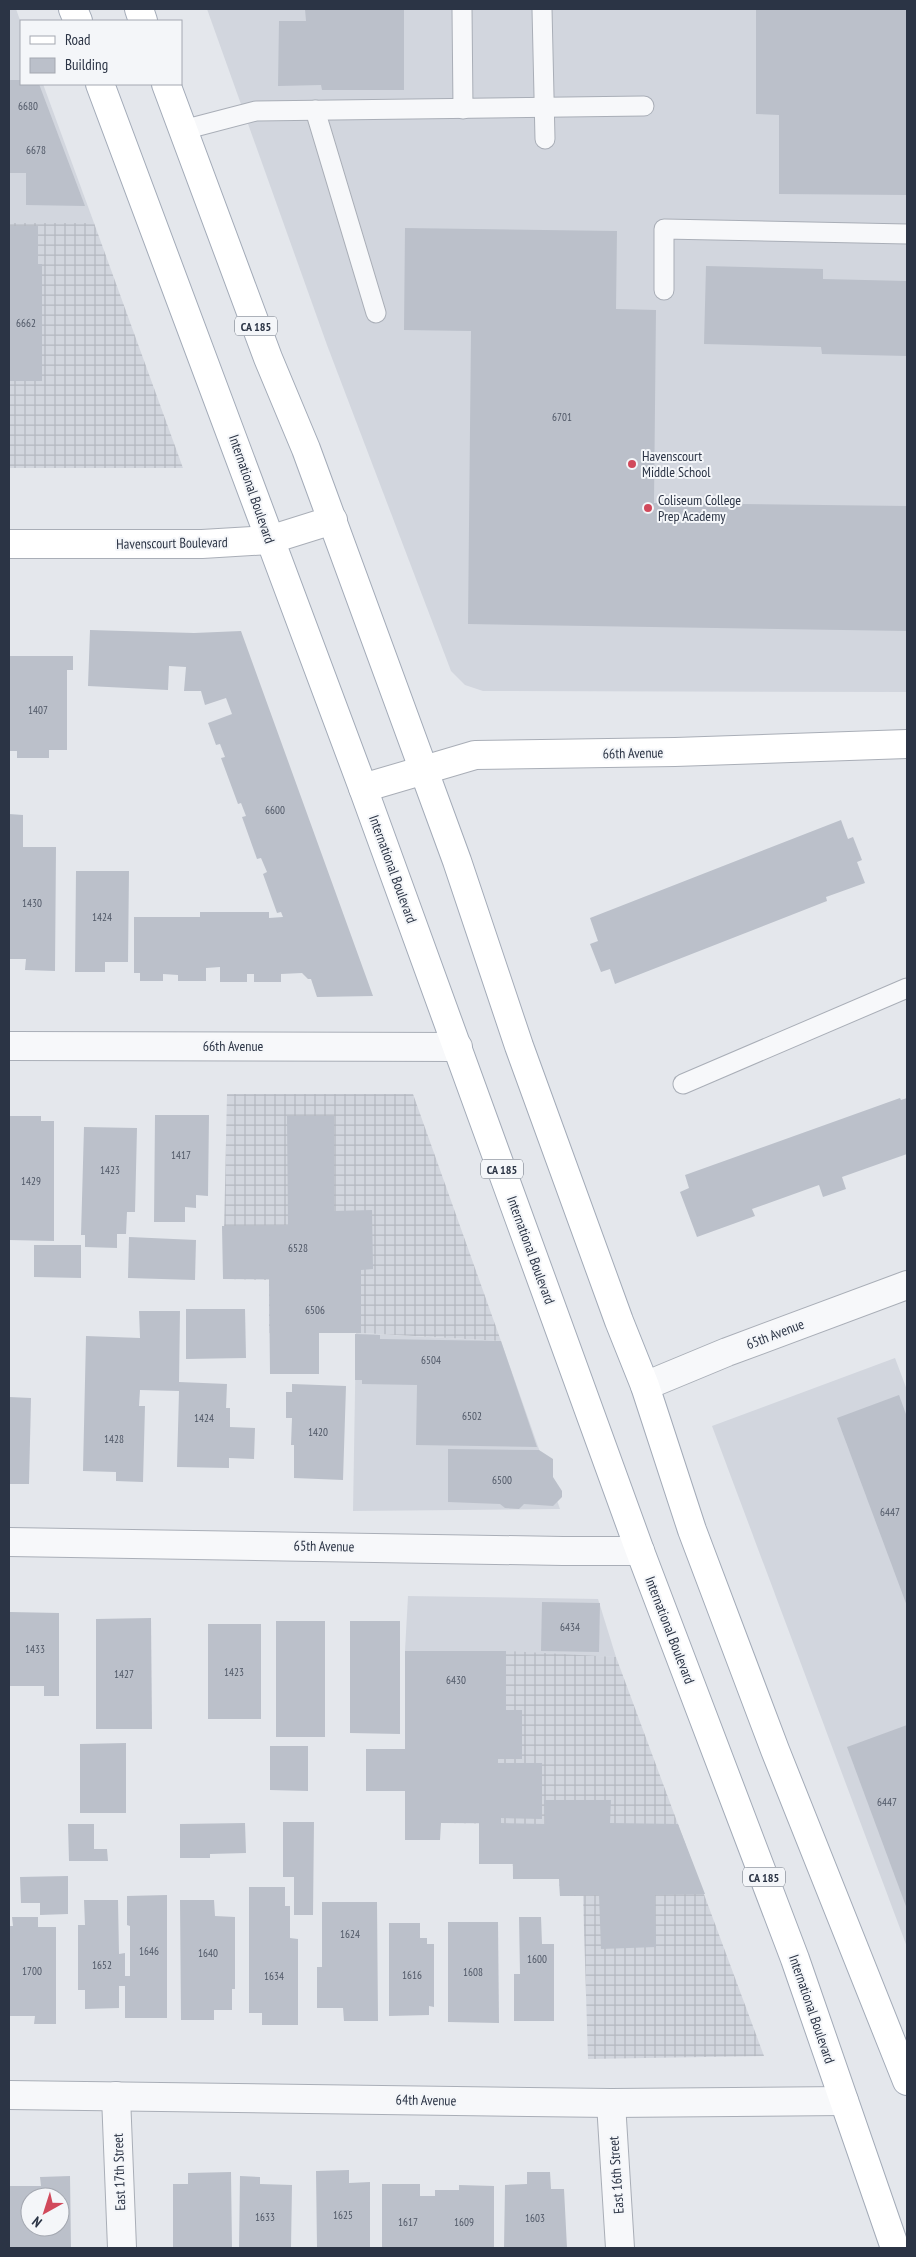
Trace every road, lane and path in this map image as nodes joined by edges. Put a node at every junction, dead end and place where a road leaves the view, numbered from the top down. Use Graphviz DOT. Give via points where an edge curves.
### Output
graph roads {
  1 [pos="462,9"];
  2 [pos="542,9"];
  3 [pos="100,85"];
  4 [pos="166,85"];
  5 [pos="644,106"];
  6 [pos="463,108"];
  7 [pos="542,108"];
  8 [pos="315,110"];
  9 [pos="183,130"];
  10 [pos="545,139"];
  11 [pos="907,234"];
  12 [pos="664,290"];
  13 [pos="376,313"];
  14 [pos="332,520"];
  15 [pos="269,540"];
  16 [pos="9,544"];
  17 [pos="907,744"];
  18 [pos="424,770"];
  19 [pos="363,788"];
  20 [pos="907,988"];
  21 [pos="9,1046"];
  22 [pos="458,1047"];
  23 [pos="684,1084"];
  24 [pos="907,1286"];
  25 [pos="644,1386"];
  26 [pos="9,1542"];
  27 [pos="640,1550"];
  28 [pos="907,2081"];
  29 [pos="9,2095"];
  30 [pos="116,2096"];
  31 [pos="844,2100"];
  32 [pos="612,2103"];
  33 [pos="122,2248"];
  34 [pos="620,2248"];
  35 [pos="895,2248"];
  1 -- 6 [label="lane"];
  2 -- 7 [label="lane"];
  3 -- 15 [label="main road, International Boulevard / CA 185" via="245,468"];
  4 -- 9 [label="main road, CA 185"];
  5 -- 7 [label="lane"];
  6 -- 7 [label="lane"];
  6 -- 8 [label="lane"];
  7 -- 10 [label="lane"];
  8 -- 9 [label="lane" via="256,111"];
  8 -- 13 [label="lane"];
  9 -- 14 [label="main road, CA 185"];
  11 -- 12 [label="lane" via="664,229"];
  14 -- 15 [label="main road, Havenscourt Boulevard"];
  14 -- 18 [label="main road, CA 185"];
  15 -- 16 [label="main road, Havenscourt Boulevard" via="202,544"];
  15 -- 19 [label="main road, International Boulevard / CA 185"];
  17 -- 18 [label="main road, 66th Avenue" via="475,755"];
  18 -- 19 [label="main road, 66th Avenue"];
  18 -- 25 [label="main road, CA 185" via="519,1046"];
  19 -- 22 [label="main road, International Boulevard / CA 185"];
  20 -- 23 [label="lane"];
  21 -- 22 [label="street, 66th Avenue"];
  22 -- 27 [label="main road, International Boulevard / CA 185"];
  24 -- 25 [label="street, 65th Avenue"];
  25 -- 28 [label="main road, CA 185" via="692,1530"];
  26 -- 27 [label="street, 65th Avenue"];
  27 -- 31 [label="main road, International Boulevard / CA 185" via="795,1959"];
  29 -- 30 [label="street, 64th Avenue"];
  30 -- 32 [label="street, 64th Avenue"];
  30 -- 33 [label="street, East 17th Street"];
  31 -- 32 [label="street, 64th Avenue"];
  31 -- 35 [label="main road, International Boulevard / CA 185"];
  32 -- 34 [label="street, East 16th Street"];
}
